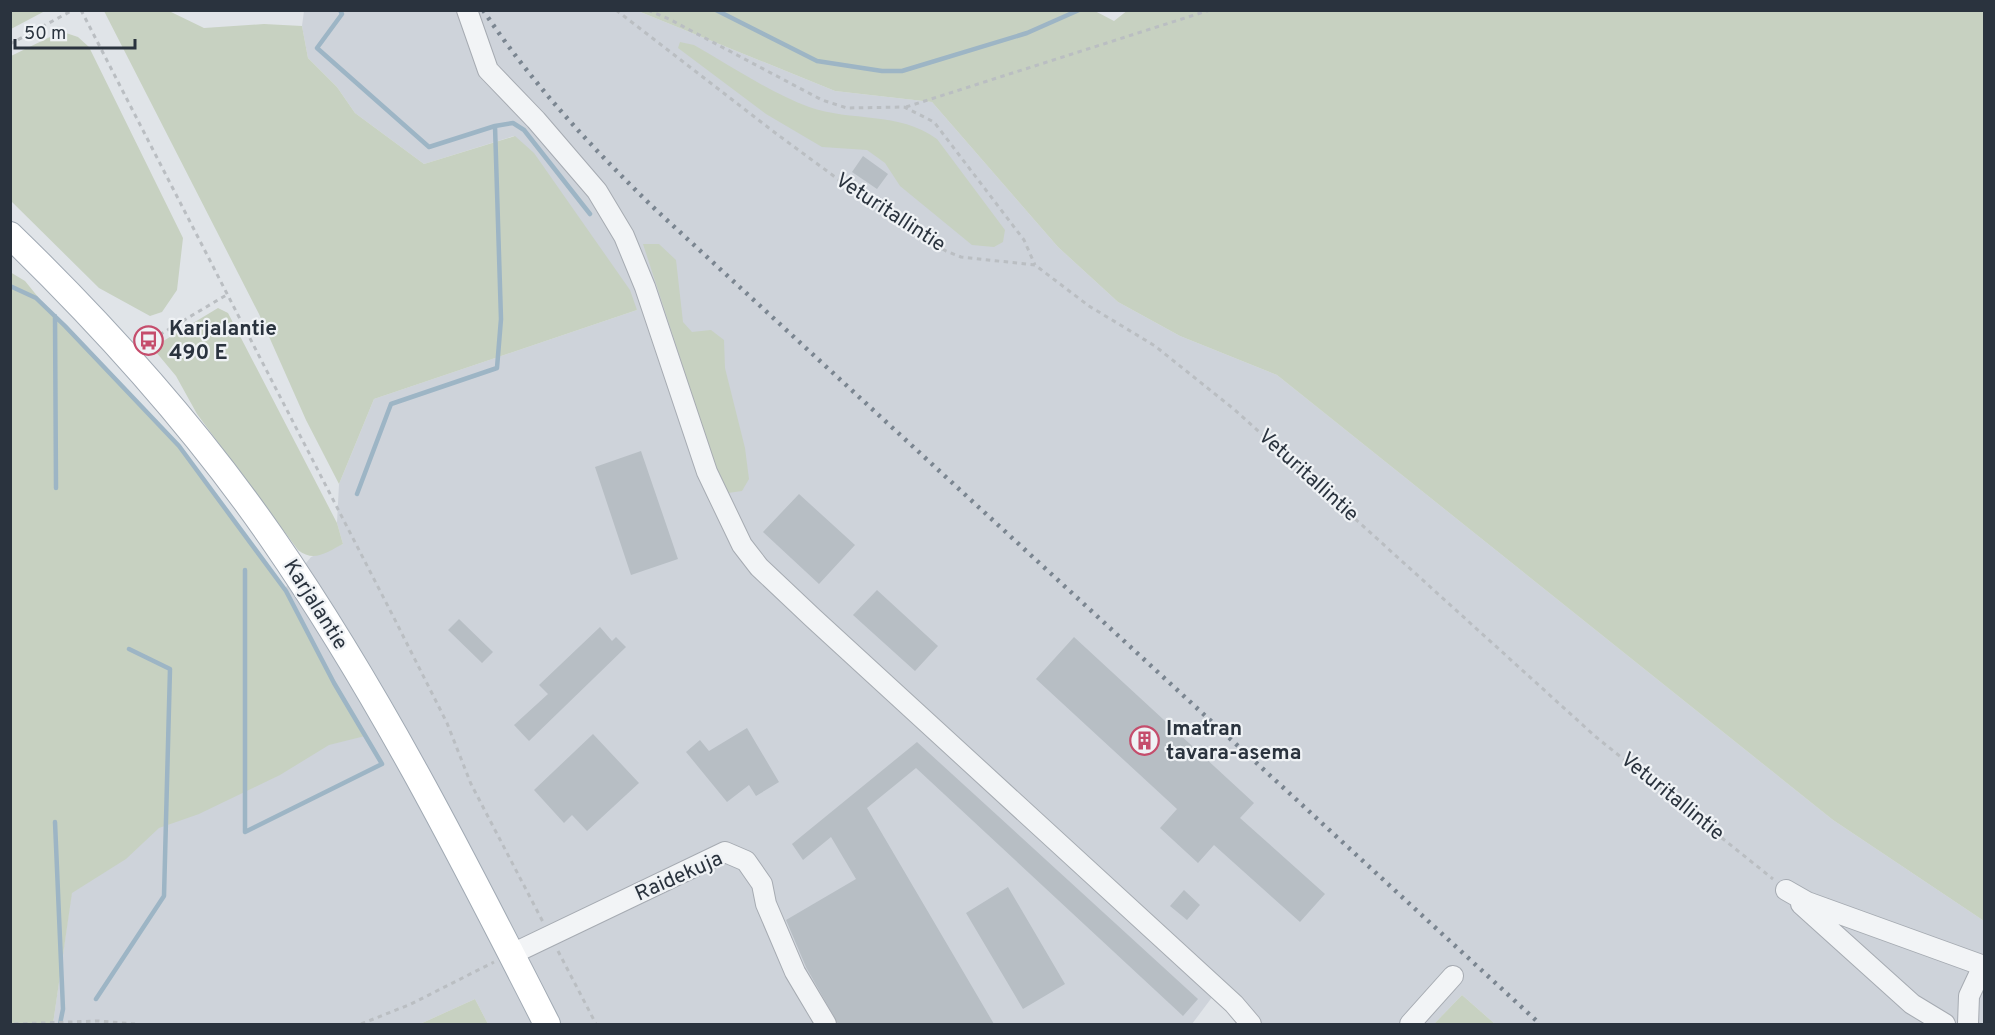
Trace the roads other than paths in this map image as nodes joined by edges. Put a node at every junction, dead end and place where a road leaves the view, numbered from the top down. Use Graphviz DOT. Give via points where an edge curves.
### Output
graph roads {
  1 [pos="467,10"];
  2 [pos="10,236"];
  3 [pos="512,954"];
  4 [pos="1984,966"];
  5 [pos="1453,976"];
  6 [pos="547,1024"];
  7 [pos="826,1024"];
  8 [pos="1251,1024"];
  9 [pos="1410,1024"];
  10 [pos="1945,1024"];
  11 [pos="1968,1024"];
  1 -- 8 [label="street" via="488,70 597,191 624,236 707,472 748,552 813,618 1234,1004"];
  2 -- 3 [label="main road, Karjalantie" via="127,356 216,462 272,537 322,612 407,757"];
  3 -- 6 [label="main road, Karjalantie"];
  3 -- 7 [label="street, Raidekuja" via="725,852 746,861 762,884 766,904 795,972"];
  4 -- 10 [label="street" via="1807,902 1786,890 1912,1004"];
  4 -- 11 [label="street" via="1969,996"];
  5 -- 9 [label="street"];
}
